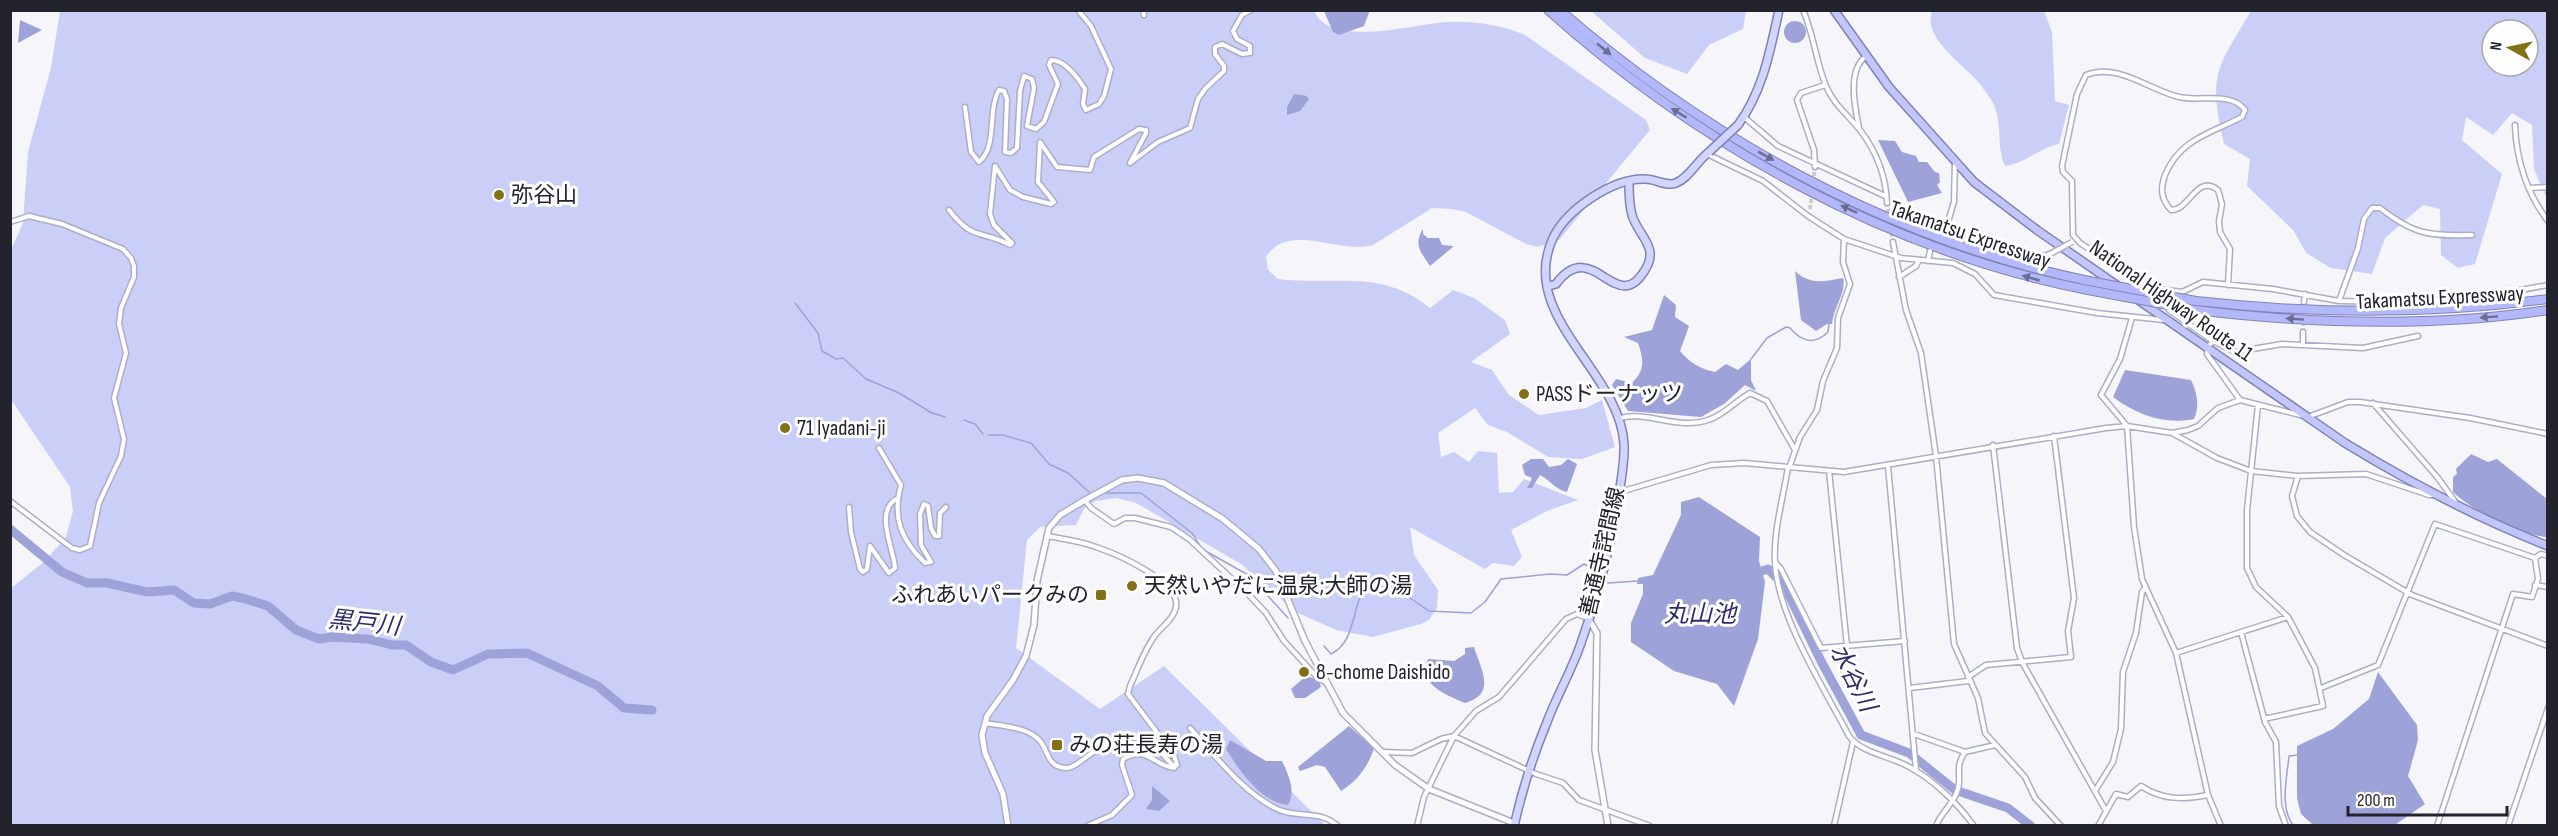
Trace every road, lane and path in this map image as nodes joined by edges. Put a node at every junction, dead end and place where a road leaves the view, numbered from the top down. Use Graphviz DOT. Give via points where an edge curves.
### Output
graph roads {
  1 [pos="1078,10"];
  2 [pos="1251,10"];
  3 [pos="1548,10"];
  4 [pos="1560,10"];
  5 [pos="1779,10"];
  6 [pos="1803,10"];
  7 [pos="1834,10"];
  8 [pos="1865,57"];
  9 [pos="1825,85"];
  10 [pos="965,107"];
  11 [pos="1744,117"];
  12 [pos="2515,125"];
  13 [pos="1860,129"];
  14 [pos="1707,153"];
  15 [pos="1955,161"];
  16 [pos="1814,165"];
  17 [pos="1629,183"];
  18 [pos="2547,187"];
  19 [pos="2530,188"];
  20 [pos="1886,197"];
  21 [pos="1887,203"];
  22 [pos="1810,209"];
  23 [pos="949,210"];
  24 [pos="1808,216"];
  25 [pos="2547,221"];
  26 [pos="10,222"];
  27 [pos="1946,225"];
  28 [pos="1938,228"];
  29 [pos="2472,235"];
  30 [pos="1844,240"];
  31 [pos="2074,241"];
  32 [pos="1893,242"];
  33 [pos="1930,251"];
  34 [pos="1894,256"];
  35 [pos="1919,260"];
  36 [pos="1928,261"];
  37 [pos="1899,277"];
  38 [pos="2228,285"];
  39 [pos="2547,285"];
  40 [pos="1549,286"];
  41 [pos="2159,289"];
  42 [pos="2305,294"];
  43 [pos="2547,299"];
  44 [pos="2339,301"];
  45 [pos="2304,302"];
  46 [pos="2547,310"];
  47 [pos="2132,318"];
  48 [pos="2168,320"];
  49 [pos="2303,332"];
  50 [pos="2418,336"];
  51 [pos="2213,341"];
  52 [pos="2303,345"];
  53 [pos="2207,348"];
  54 [pos="2240,400"];
  55 [pos="2373,403"];
  56 [pos="2258,405"];
  57 [pos="2308,417"];
  58 [pos="1620,418"];
  59 [pos="2127,426"];
  60 [pos="2172,433"];
  61 [pos="2547,434"];
  62 [pos="2054,436"];
  63 [pos="1994,445"];
  64 [pos="879,448"];
  65 [pos="1795,450"];
  66 [pos="1936,456"];
  67 [pos="1888,466"];
  68 [pos="1789,467"];
  69 [pos="1830,471"];
  70 [pos="2251,471"];
  71 [pos="2298,476"];
  72 [pos="1619,492"];
  73 [pos="2439,495"];
  74 [pos="898,498"];
  75 [pos="10,501"];
  76 [pos="1085,501"];
  77 [pos="2456,504"];
  78 [pos="849,507"];
  79 [pos="945,507"];
  80 [pos="1046,536"];
  81 [pos="2547,546"];
  82 [pos="2547,556"];
  83 [pos="2535,558"];
  84 [pos="1775,562"];
  85 [pos="2535,585"];
  86 [pos="2547,587"];
  87 [pos="2145,588"];
  88 [pos="2407,592"];
  89 [pos="2288,617"];
  90 [pos="1588,618"];
  91 [pos="2501,631"];
  92 [pos="2241,632"];
  93 [pos="1905,641"];
  94 [pos="1847,646"];
  95 [pos="2547,646"];
  96 [pos="2175,653"];
  97 [pos="2022,662"];
  98 [pos="1968,679"];
  99 [pos="1326,684"];
  100 [pos="1910,688"];
  101 [pos="2321,688"];
  102 [pos="2547,708"];
  103 [pos="2264,720"];
  104 [pos="985,723"];
  105 [pos="1190,728"];
  106 [pos="1914,734"];
  107 [pos="1454,736"];
  108 [pos="1853,742"];
  109 [pos="1996,745"];
  110 [pos="1382,752"];
  111 [pos="1965,752"];
  112 [pos="1174,767"];
  113 [pos="1529,770"];
  114 [pos="1916,771"];
  115 [pos="1429,789"];
  116 [pos="2095,791"];
  117 [pos="2208,795"];
  118 [pos="1953,802"];
  119 [pos="1604,808"];
  120 [pos="2106,811"];
  121 [pos="1514,824"];
  122 [pos="1008,825"];
  123 [pos="1087,825"];
  124 [pos="1338,825"];
  125 [pos="1417,825"];
  126 [pos="1608,825"];
  127 [pos="1650,825"];
  128 [pos="1834,825"];
  129 [pos="1936,825"];
  130 [pos="1974,825"];
  131 [pos="2061,825"];
  132 [pos="2098,825"];
  133 [pos="2221,825"];
  134 [pos="2286,825"];
  135 [pos="2437,825"];
  136 [pos="2508,825"];
  1 -- 10 [label="street" via="1091,26 1111,69 1099,104 1086,110 1082,83 1060,62 1051,60 1049,65 1058,84 1044,122 1036,129 1027,126 1034,88 1032,79 1024,76 1017,148 1005,152 1007,99 1004,91 999,90 987,148 979,162 971,152"];
  2 -- 23 [label="street" via="1242,15 1233,31 1237,39 1250,46 1250,53 1242,54 1222,44 1215,47 1224,71 1205,89 1190,128 1158,142 1130,163 1146,133 1139,129 1094,157 1090,170 1057,167 1040,142 1038,182 1054,202 1051,204 1023,198 1010,190 995,166 990,214 1010,245 973,234"];
  46 -- 3 [label="highway, Takamatsu Expressway, one-way, bridge" via="2404,323 2319,321 2195,310 2043,281 1986,265 1827,199 1729,145 1658,100"];
  4 -- 43 [label="highway, Takamatsu Expressway, one-way, bridge" via="1604,49 1734,138 1823,186 1894,218 2045,272 2196,301 2319,311 2406,312"];
  5 -- 11 [label="main road, 善通寺詫間線" via="1763,75"];
  6 -- 9 [label="street"];
  7 -- 8 [label="highway, National Highway Route 11"];
  8 -- 13 [label="street" via="1855,73"];
  8 -- 15 [label="highway, National Highway Route 11"];
  9 -- 13 [label="street" via="1833,100"];
  9 -- 16 [label="street" via="1802,93 1797,100 1814,150"];
  11 -- 14 [label="main road, 善通寺詫間線, bridge"];
  11 -- 16 [label="street" via="1779,146"];
  12 -- 19 [label="street" via="2519,160"];
  13 -- 20 [label="street" via="1876,156"];
  14 -- 17 [label="main road, 善通寺詫間線" via="1678,182 1665,184 1645,179"];
  14 -- 24 [label="street" via="1763,181"];
  15 -- 27 [label="street" via="1954,202"];
  15 -- 48 [label="highway, National Highway Route 11" via="1974,182 2037,230"];
  16 -- 20 [label="street"];
  17 -- 40 [label="main road, 善通寺詫間線" via="1591,198 1568,215 1548,254"];
  17 -- 40 [label="main road" via="1633,216 1649,242 1651,253 1645,272 1625,286 1614,284 1589,268 1577,267"];
  18 -- 19 [label="street"];
  19 -- 25 [label="street"];
  20 -- 21 [label="street"];
  22 -- 24 [label="street"];
  24 -- 30 [label="street"];
  26 -- 75 [label="street" via="37,216 97,237 123,249 131,258 134,277 121,308 119,324 126,353 114,398 124,439 121,456 99,503 90,546 72,548"];
  27 -- 28 [label="street" via="1940,224"];
  27 -- 31 [label="street, bridge" via="2022,255 2050,254"];
  29 -- 44 [label="street" via="2419,233 2380,208 2372,208 2364,219"];
  30 -- 34 [label="street"];
  30 -- 65 [label="street" via="1843,262 1850,284 1838,318 1837,348 1823,381 1817,410"];
  31 -- 38 [label="street" via="2072,181 2062,166 2083,77 2095,71 2108,72 2179,97 2230,99 2242,105 2245,115 2200,136 2179,152 2164,177 2161,196 2171,210 2176,210 2206,185 2218,189 2222,204 2220,232 2230,249"];
  31 -- 41 [label="street" via="2140,282"];
  32 -- 34 [label="street"];
  33 -- 36 [label="street"];
  34 -- 35 [label="street"];
  34 -- 37 [label="street"];
  35 -- 36 [label="street"];
  35 -- 37 [label="street"];
  36 -- 47 [label="street" via="1968,270 1994,295 2004,298"];
  37 -- 66 [label="street" via="1921,353"];
  38 -- 41 [label="street" via="2203,282 2182,292"];
  38 -- 42 [label="street"];
  39 -- 44 [label="street" via="2487,296 2402,302"];
  40 -- 58 [label="main road, 善通寺詫間線" via="1560,321"];
  41 -- 51 [label="street" via="2169,310"];
  42 -- 44 [label="street"];
  42 -- 45 [label="street"];
  47 -- 48 [label="street"];
  47 -- 59 [label="street" via="2120,358 2101,395"];
  48 -- 53 [label="highway, National Highway Route 11"];
  49 -- 52 [label="street"];
  50 -- 52 [label="street" via="2350,349"];
  51 -- 52 [label="street" via="2235,352 2264,345"];
  51 -- 53 [label="street"];
  53 -- 54 [label="street" via="2207,354"];
  53 -- 57 [label="highway, National Highway Route 11"];
  54 -- 56 [label="street"];
  54 -- 60 [label="street" via="2218,408 2198,426"];
  55 -- 57 [label="street" via="2348,402"];
  55 -- 61 [label="street"];
  55 -- 77 [label="street"];
  56 -- 57 [label="street"];
  56 -- 70 [label="street"];
  57 -- 73 [label="highway, National Highway Route 11" via="2368,457"];
  58 -- 65 [label="street" via="1629,415 1676,422 1706,421 1750,393 1767,402"];
  58 -- 72 [label="main road, 善通寺詫間線" via="1624,451"];
  59 -- 60 [label="street"];
  59 -- 62 [label="street"];
  59 -- 87 [label="street" via="2134,527"];
  60 -- 70 [label="street" via="2217,458"];
  62 -- 63 [label="street"];
  62 -- 97 [label="street" via="2074,598 2068,631 2071,657"];
  63 -- 66 [label="street"];
  63 -- 97 [label="street"];
  64 -- 74 [label="street" via="901,485"];
  65 -- 68 [label="street"];
  66 -- 67 [label="street"];
  66 -- 98 [label="street" via="1954,644"];
  67 -- 69 [label="street"];
  67 -- 93 [label="street"];
  68 -- 69 [label="street"];
  68 -- 72 [label="street" via="1711,465"];
  68 -- 84 [label="street"];
  69 -- 94 [label="street"];
  70 -- 71 [label="street"];
  70 -- 89 [label="street" via="2245,540 2247,568 2256,586"];
  71 -- 73 [label="street" via="2366,474"];
  71 -- 88 [label="street" via="2292,496 2304,526"];
  72 -- 90 [label="main road, 善通寺詫間線" via="1604,571"];
  73 -- 77 [label="highway, National Highway Route 11"];
  74 -- 78 [label="street" via="887,512 888,539 895,563 889,573 870,546 867,569 860,569"];
  74 -- 79 [label="street" via="896,514 904,536 925,563 931,562 921,544 921,509 924,504 928,506 936,537 940,513"];
  76 -- 80 [label="street" via="1060,515"];
  76 -- 99 [label="street" via="1114,524 1135,518 1171,527 1189,539 1253,599 1284,641"];
  76 -- 99 [label="street" via="1122,480 1153,479 1179,491 1243,534 1276,571"];
  77 -- 81 [label="highway, National Highway Route 11"];
  80 -- 104 [label="street" via="1026,656"];
  80 -- 112 [label="street" via="1095,546 1119,557 1152,574 1177,598 1176,609 1156,634 1128,694 1174,755"];
  82 -- 83 [label="street"];
  83 -- 85 [label="street"];
  83 -- 88 [label="street" via="2435,524"];
  84 -- 94 [label="street" via="1821,648"];
  84 -- 108 [label="street" via="1783,604"];
  85 -- 86 [label="street"];
  85 -- 91 [label="street" via="2530,598 2512,594"];
  87 -- 96 [label="street"];
  87 -- 116 [label="street" via="2136,633 2122,672 2121,729 2113,762"];
  88 -- 91 [label="street"];
  88 -- 101 [label="street" via="2378,665"];
  89 -- 92 [label="street"];
  89 -- 101 [label="street"];
  90 -- 107 [label="street" via="1577,615 1566,619 1498,697 1476,711"];
  90 -- 113 [label="main road, 善通寺詫間線"];
  90 -- 119 [label="street" via="1597,633 1595,750"];
  91 -- 95 [label="street"];
  91 -- 135 [label="street"];
  92 -- 96 [label="street"];
  92 -- 103 [label="street"];
  93 -- 94 [label="street"];
  93 -- 100 [label="street"];
  96 -- 117 [label="street"];
  97 -- 98 [label="street" via="1986,665"];
  97 -- 116 [label="street"];
  98 -- 100 [label="street"];
  98 -- 109 [label="street" via="1978,698 1984,733"];
  99 -- 110 [label="street" via="1350,722"];
  100 -- 106 [label="street"];
  101 -- 103 [label="street" via="2323,706"];
  102 -- 136 [label="street"];
  103 -- 134 [label="street" via="2276,742 2279,806"];
  104 -- 112 [label="street" via="1030,734 1041,742 1054,764 1062,768 1073,768 1115,740 1128,737 1154,744"];
  104 -- 122 [label="street" via="985,753 1003,794"];
  105 -- 124 [label="street" via="1263,801 1282,811 1326,816"];
  106 -- 111 [label="street"];
  106 -- 114 [label="street"];
  107 -- 110 [label="street" via="1412,753"];
  107 -- 113 [label="street"];
  107 -- 115 [label="street"];
  108 -- 114 [label="street"];
  108 -- 128 [label="street"];
  109 -- 111 [label="street"];
  109 -- 131 [label="street" via="2025,777 2035,798"];
  110 -- 115 [label="street"];
  111 -- 118 [label="street"];
  112 -- 123 [label="street" via="1140,753 1122,759 1132,789 1130,799 1112,815"];
  113 -- 119 [label="street" via="1563,783 1579,800"];
  113 -- 121 [label="main road, 善通寺詫間線"];
  114 -- 118 [label="street"];
  115 -- 121 [label="street"];
  115 -- 125 [label="street"];
  116 -- 120 [label="street"];
  117 -- 120 [label="street" via="2185,799 2161,796 2141,786 2128,797 2116,794"];
  117 -- 133 [label="street"];
  118 -- 129 [label="street"];
  118 -- 130 [label="street"];
  119 -- 126 [label="street"];
  119 -- 127 [label="street"];
  120 -- 132 [label="street"];
}
